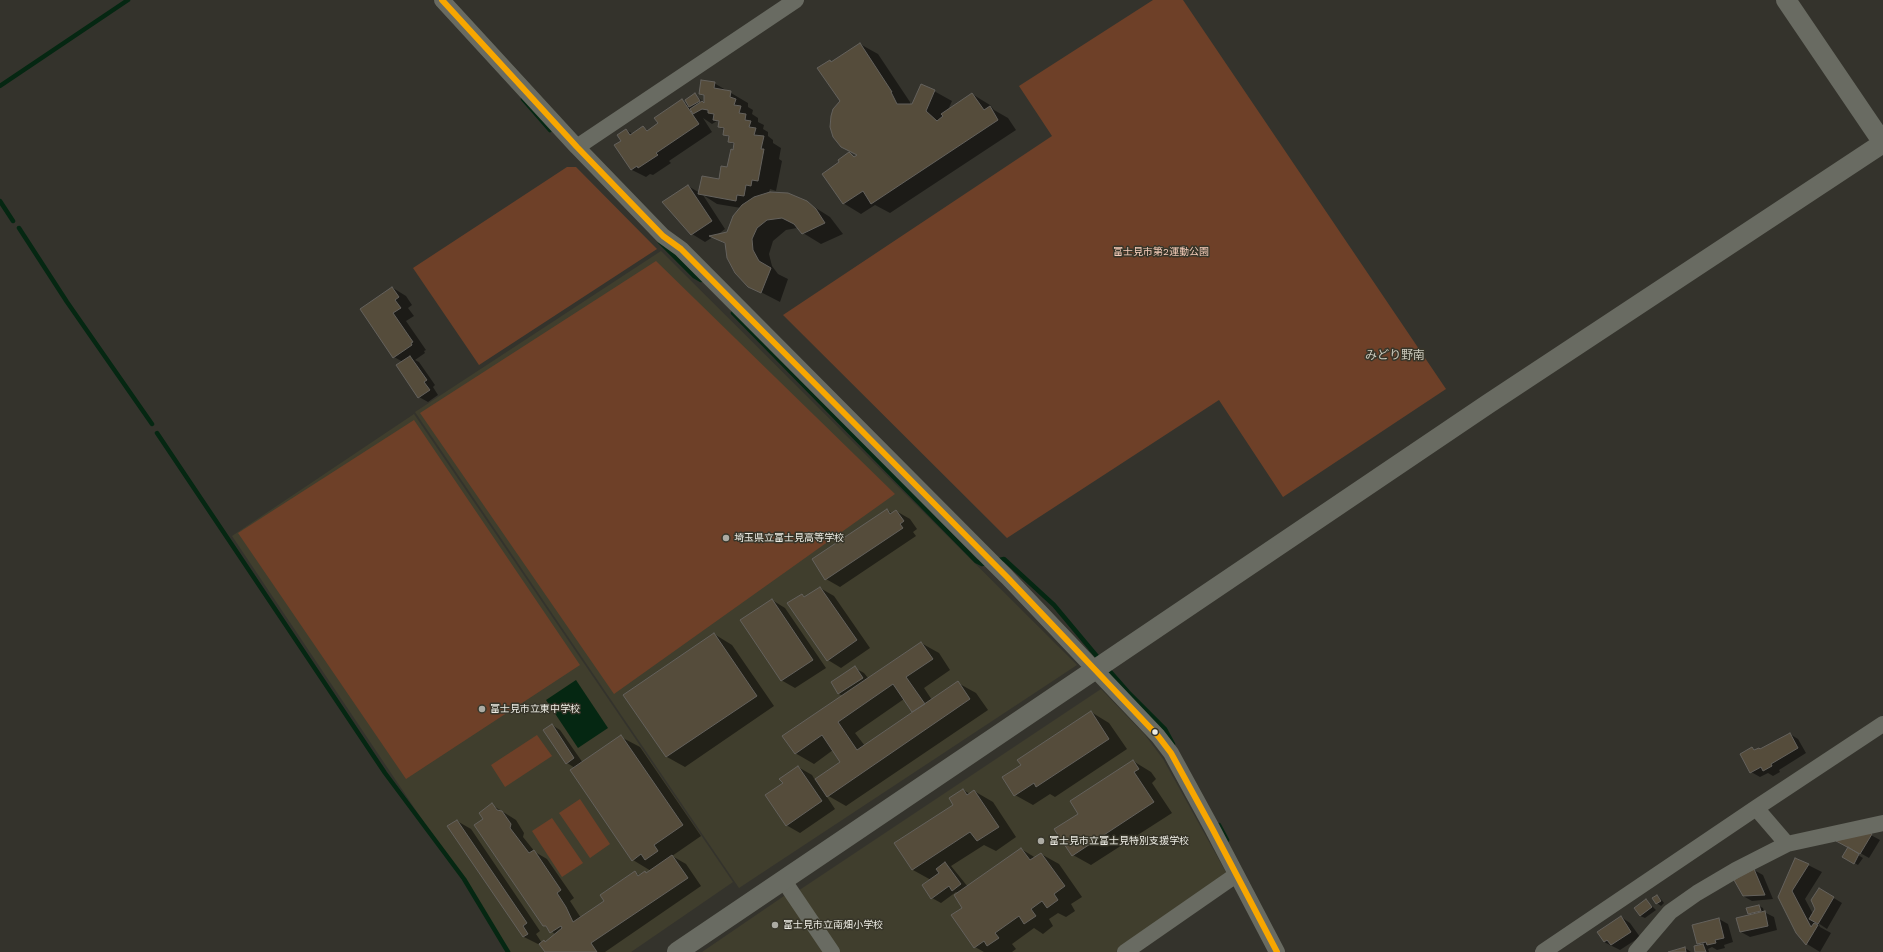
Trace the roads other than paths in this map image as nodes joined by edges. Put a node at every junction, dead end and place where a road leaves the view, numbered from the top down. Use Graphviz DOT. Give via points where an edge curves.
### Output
graph roads {
  1 [pos="442,0"];
  2 [pos="796,0"];
  3 [pos="1786,0"];
  4 [pos="1883,143"];
  5 [pos="577,147"];
  6 [pos="1095,670"];
  7 [pos="1883,724"];
  8 [pos="1756,808"];
  9 [pos="1880,826"];
  10 [pos="1787,844"];
  11 [pos="1236,875"];
  12 [pos="784,881"];
  13 [pos="677,952"];
  14 [pos="832,952"];
  15 [pos="1125,952"];
  16 [pos="1277,952"];
  17 [pos="1543,952"];
  18 [pos="1636,952"];
  1 -- 5 [label="street"];
  2 -- 5 [label="street"];
  3 -- 4 [label="street"];
  4 -- 6 [label="street" via="1488,404"];
  5 -- 6 [label="street" via="663,236 681,249 1007,577"];
  6 -- 11 [label="street" via="1171,753"];
  6 -- 12 [label="street"];
  7 -- 8 [label="street"];
  8 -- 10 [label="street"];
  8 -- 17 [label="street"];
  9 -- 10 [label="street"];
  10 -- 18 [label="street" via="1697,892 1670,912"];
  11 -- 15 [label="street"];
  11 -- 16 [label="street"];
  12 -- 13 [label="street"];
  12 -- 14 [label="street"];
}
